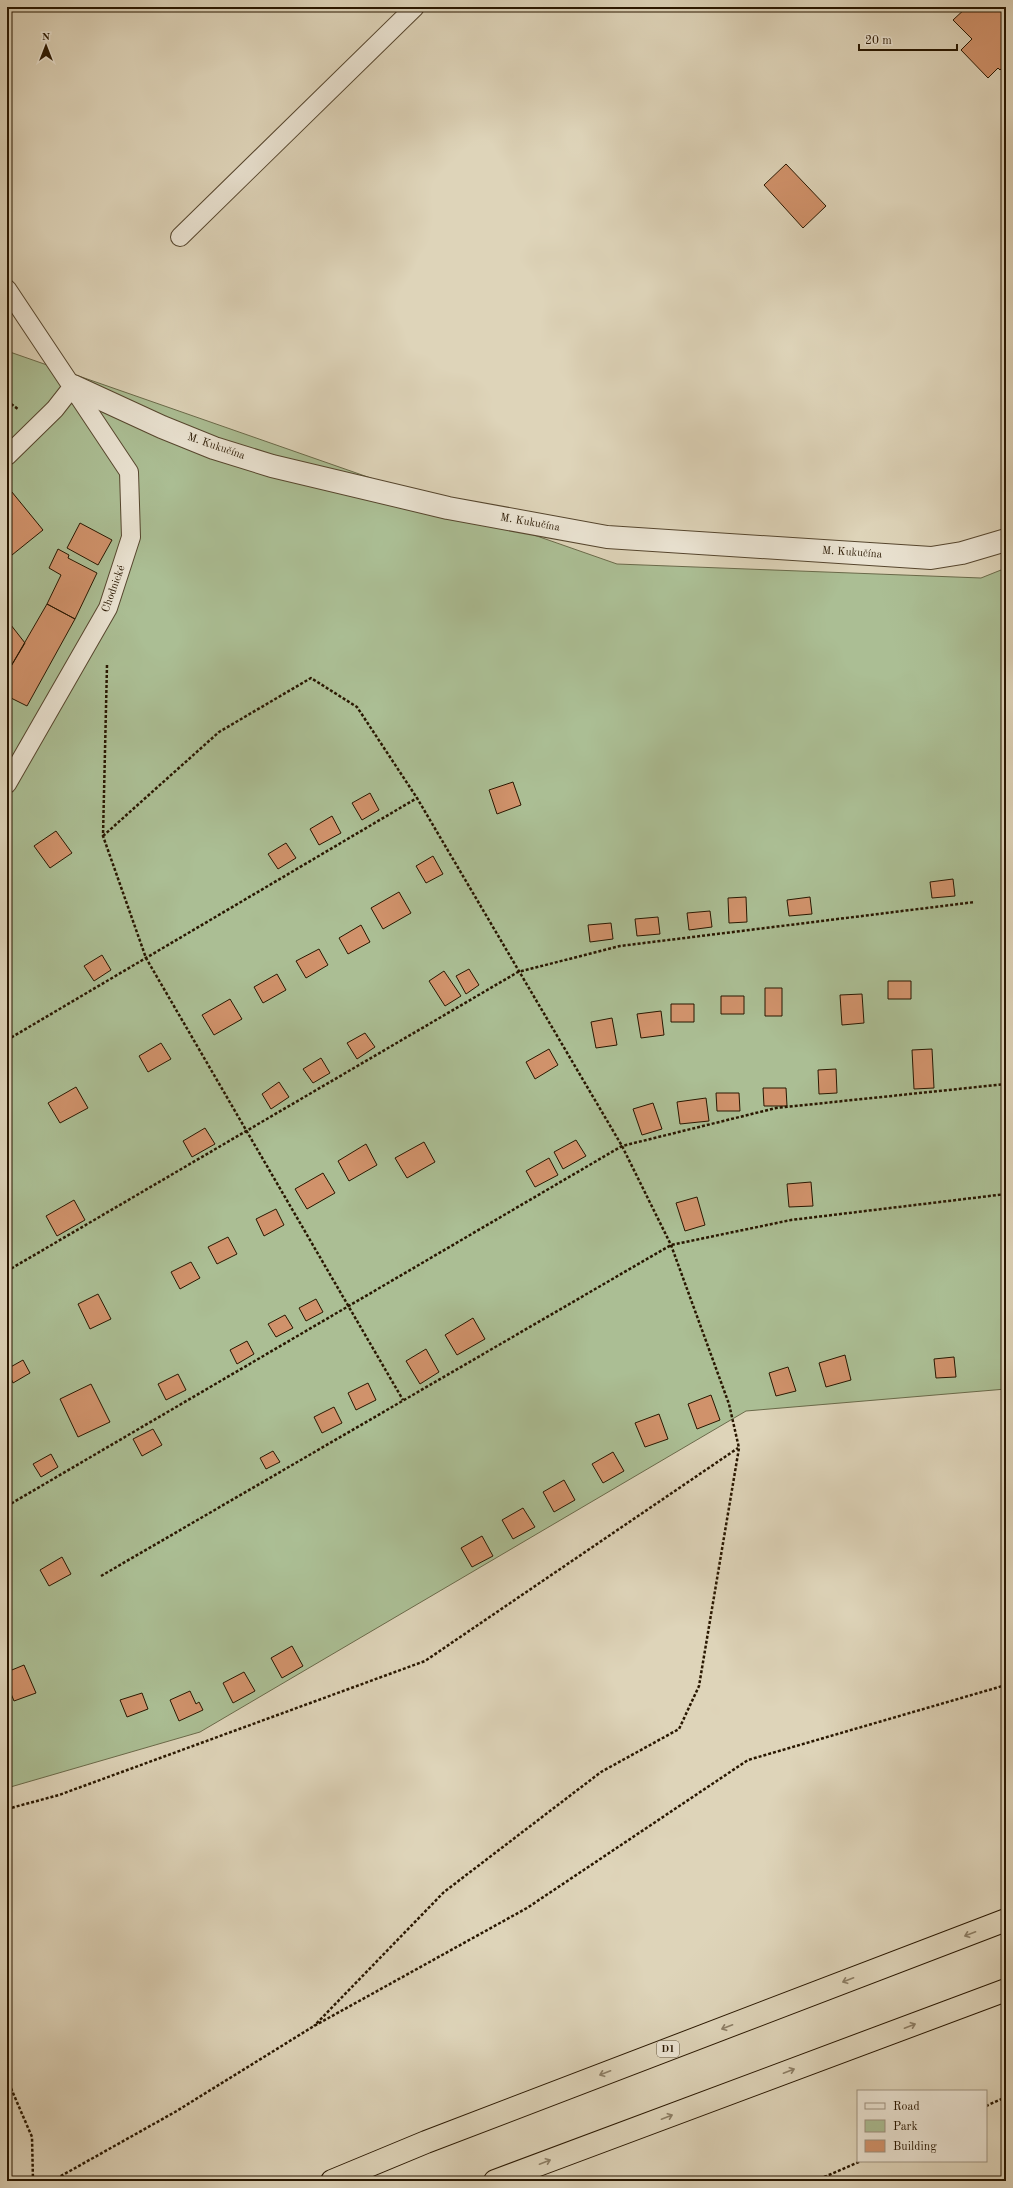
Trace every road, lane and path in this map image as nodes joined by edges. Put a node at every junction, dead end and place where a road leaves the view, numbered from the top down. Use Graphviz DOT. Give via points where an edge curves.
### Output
graph roads {
  1 [pos="415,7"];
  2 [pos="180,237"];
  3 [pos="7,289"];
  4 [pos="72,386"];
  5 [pos="7,456"];
  6 [pos="1006,540"];
  7 [pos="107,663"];
  8 [pos="7,784"];
  9 [pos="417,798"];
  10 [pos="103,836"];
  11 [pos="975,902"];
  12 [pos="146,958"];
  13 [pos="518,972"];
  14 [pos="7,1040"];
  15 [pos="1006,1084"];
  16 [pos="246,1131"];
  17 [pos="622,1146"];
  18 [pos="1006,1194"];
  19 [pos="671,1245"];
  20 [pos="7,1271"];
  21 [pos="348,1306"];
  22 [pos="403,1400"];
  23 [pos="739,1448"];
  24 [pos="7,1506"];
  25 [pos="101,1576"];
  26 [pos="1006,1685"];
  27 [pos="7,1809"];
  28 [pos="1006,1920"];
  29 [pos="1006,1990"];
  30 [pos="314,2026"];
  31 [pos="7,2079"];
  32 [pos="1006,2097"];
  33 [pos="987,2106"];
  34 [pos="859,2162"];
  35 [pos="33,2181"];
  36 [pos="52,2181"];
  37 [pos="332,2181"];
  38 [pos="496,2181"];
  39 [pos="815,2181"];
  1 -- 2 [label="lane"];
  3 -- 4 [label="lane, Chodnické"];
  4 -- 5 [label="lane" via="55,409"];
  4 -- 6 [label="street, M. Kukučína" via="214,448 272,466 448,508 607,537 931,558 962,553"];
  4 -- 8 [label="lane, Chodnické" via="129,472 131,537 108,608"];
  7 -- 10 [label="path"];
  9 -- 10 [label="path" via="357,708 311,678 219,732"];
  9 -- 12 [label="path"];
  9 -- 13 [label="path"];
  10 -- 12 [label="path"];
  11 -- 13 [label="path" via="620,946"];
  12 -- 14 [label="path"];
  12 -- 16 [label="path"];
  13 -- 16 [label="path"];
  13 -- 17 [label="path"];
  15 -- 17 [label="path" via="776,1108"];
  16 -- 20 [label="path"];
  16 -- 21 [label="path"];
  17 -- 19 [label="path"];
  17 -- 21 [label="path"];
  18 -- 19 [label="path" via="791,1220"];
  19 -- 22 [label="path"];
  19 -- 23 [label="path" via="728,1404"];
  21 -- 22 [label="path"];
  21 -- 24 [label="path"];
  22 -- 25 [label="path"];
  23 -- 27 [label="path" via="425,1661 59,1795"];
  23 -- 30 [label="path" via="699,1686 679,1729 601,1772 444,1892"];
  26 -- 30 [label="path" via="748,1760 527,1908"];
  28 -- 37 [label="highway, D1, one-way" via="426,2142"];
  38 -- 29 [label="highway, one-way"];
  30 -- 36 [label="path" via="175,2112"];
  31 -- 35 [label="path" via="32,2137"];
  32 -- 33 [label="path"];
  34 -- 39 [label="path"];
}
